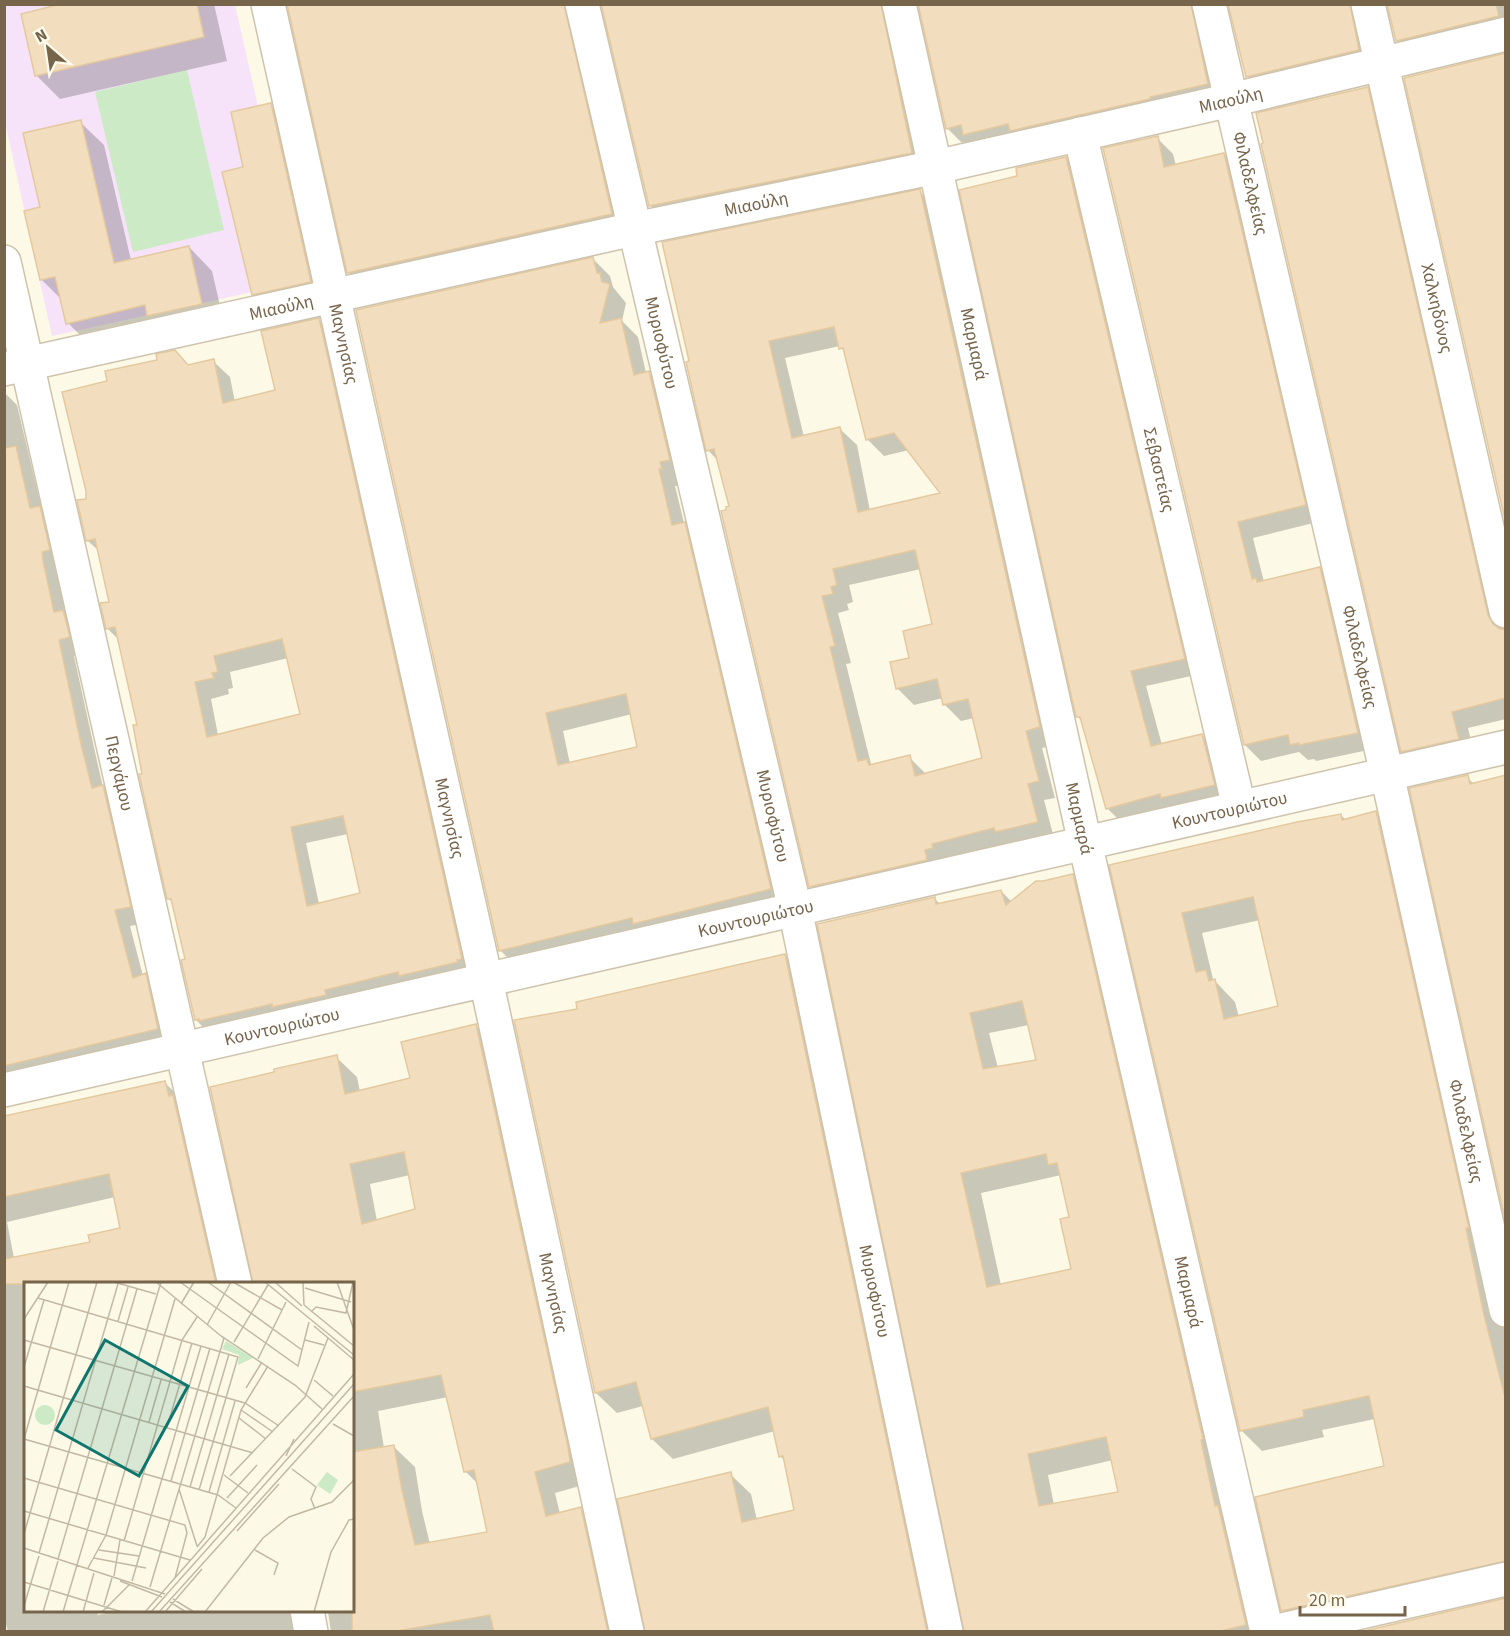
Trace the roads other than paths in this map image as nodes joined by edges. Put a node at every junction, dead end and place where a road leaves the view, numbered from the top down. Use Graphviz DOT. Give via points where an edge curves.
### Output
graph roads {
  1 [pos="268,4"];
  2 [pos="582,4"];
  3 [pos="899,4"];
  4 [pos="1209,4"];
  5 [pos="1368,4"];
  6 [pos="1506,34"];
  7 [pos="1382,64"];
  8 [pos="1231,100"];
  9 [pos="1080,134"];
  10 [pos="936,167"];
  11 [pos="634,230"];
  12 [pos="4,261"];
  13 [pos="333,296"];
  14 [pos="16,367"];
  15 [pos="1506,611"];
  16 [pos="1506,747"];
  17 [pos="1387,774"];
  18 [pos="1239,807"];
  19 [pos="1085,843"];
  20 [pos="795,909"];
  21 [pos="486,980"];
  22 [pos="184,1050"];
  23 [pos="4,1090"];
  24 [pos="235,1282"];
  25 [pos="1506,1310"];
  26 [pos="1506,1579"];
  27 [pos="307,1612"];
  28 [pos="311,1632"];
  29 [pos="627,1632"];
  30 [pos="946,1632"];
  31 [pos="1267,1632"];
  32 [pos="1273,1632"];
  1 -- 13 [label="street, Μαγνησίας"];
  2 -- 11 [label="street, Μυριοφύτου"];
  3 -- 10 [label="street, Μαρμαρά"];
  4 -- 8 [label="street, Φιλαδελφείας"];
  5 -- 7 [label="street, Χαλκηδόνος"];
  6 -- 7 [label="street, Μιαούλη"];
  7 -- 8 [label="street, Μιαούλη"];
  7 -- 15 [label="street, Χαλκηδόνος"];
  8 -- 9 [label="street, Μιαούλη"];
  8 -- 17 [label="street, Φιλαδελφείας"];
  9 -- 10 [label="street, Μιαούλη"];
  9 -- 18 [label="street, Σεβαστείας"];
  10 -- 11 [label="street, Μιαούλη"];
  10 -- 19 [label="street, Μαρμαρά"];
  11 -- 13 [label="street, Μιαούλη"];
  11 -- 20 [label="street, Μυριοφύτου"];
  12 -- 14 [label="street, Περγάμου"];
  13 -- 14 [label="street, Μιαούλη"];
  13 -- 21 [label="street, Μαγνησίας"];
  14 -- 22 [label="street, Περγάμου"];
  16 -- 17 [label="street, Κουντουριώτου"];
  17 -- 18 [label="street, Κουντουριώτου"];
  17 -- 25 [label="street, Φιλαδελφείας"];
  18 -- 19 [label="street, Κουντουριώτου"];
  19 -- 20 [label="street, Κουντουριώτου"];
  19 -- 31 [label="street, Μαρμαρά"];
  20 -- 21 [label="street, Κουντουριώτου"];
  20 -- 30 [label="street, Μυριοφύτου"];
  21 -- 22 [label="street, Κουντουριώτου"];
  21 -- 29 [label="street, Μαγνησίας"];
  22 -- 23 [label="street, Κουντουριώτου"];
  22 -- 24 [label="street, Περγάμου"];
  26 -- 32 [label="street"];
  27 -- 28 [label="street"];
}
